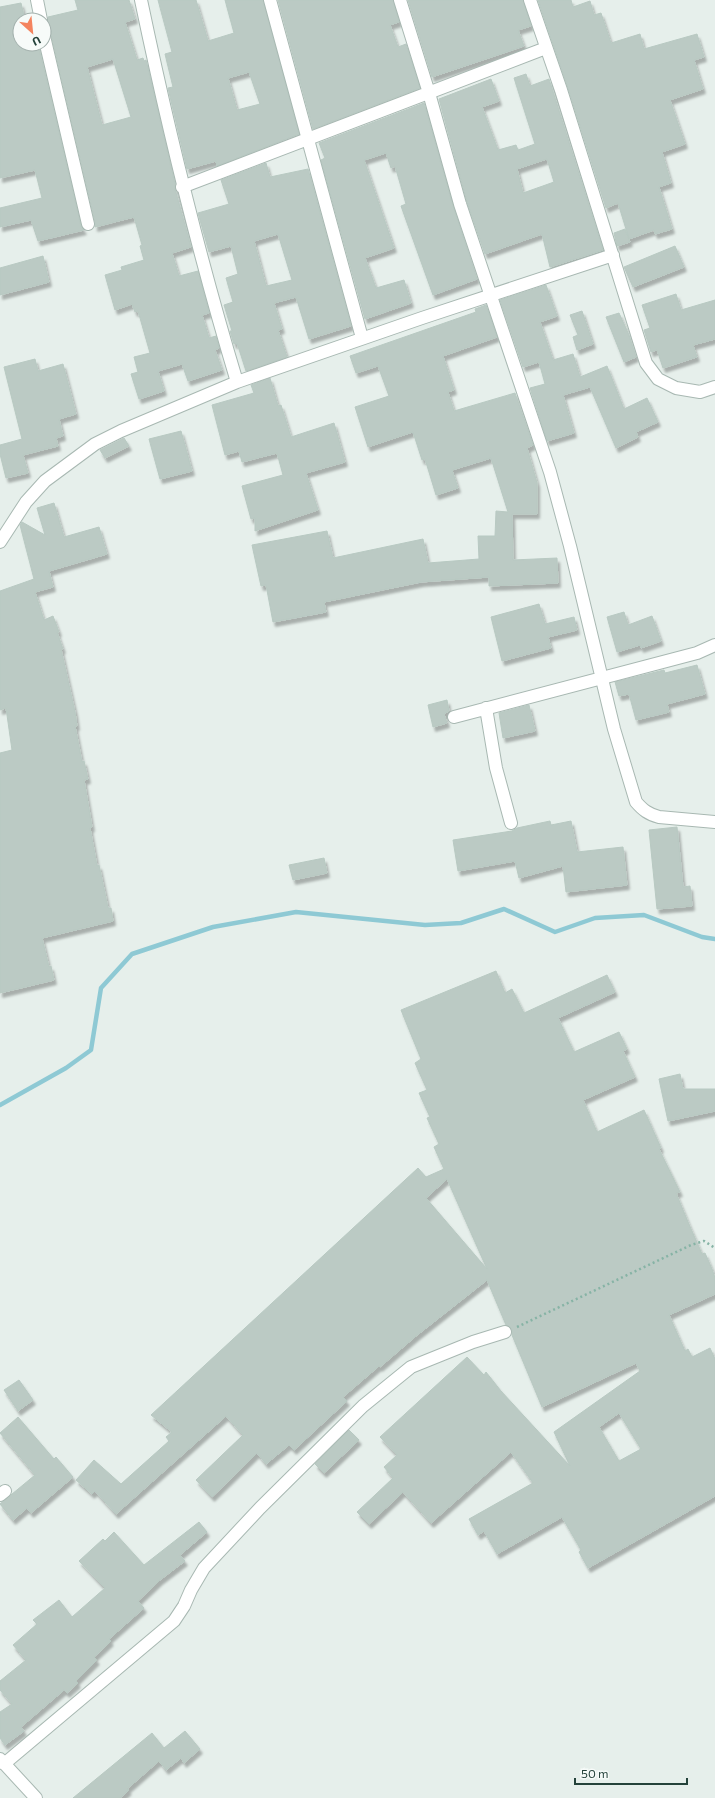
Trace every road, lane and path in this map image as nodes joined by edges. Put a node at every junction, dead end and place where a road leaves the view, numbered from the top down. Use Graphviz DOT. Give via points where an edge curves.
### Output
graph roads {
  1 [pos="38,0"];
  2 [pos="141,0"];
  3 [pos="270,0"];
  4 [pos="400,0"];
  5 [pos="530,0"];
  6 [pos="40,12"];
  7 [pos="546,48"];
  8 [pos="48,52"];
  9 [pos="429,93"];
  10 [pos="308,139"];
  11 [pos="182,187"];
  12 [pos="88,224"];
  13 [pos="613,256"];
  14 [pos="489,296"];
  15 [pos="362,338"];
  16 [pos="237,382"];
  17 [pos="715,387"];
  18 [pos="0,542"];
  19 [pos="715,645"];
  20 [pos="603,678"];
  21 [pos="486,708"];
  22 [pos="454,717"];
  23 [pos="715,822"];
  24 [pos="510,823"];
  25 [pos="715,1248"];
  26 [pos="506,1332"];
  27 [pos="2,1761"];
  28 [pos="36,1798"];
  1 -- 6 [label="street"];
  2 -- 11 [label="street"];
  3 -- 10 [label="street"];
  4 -- 9 [label="street"];
  5 -- 7 [label="street"];
  7 -- 9 [label="street"];
  7 -- 13 [label="street"];
  8 -- 12 [label="street"];
  9 -- 10 [label="street"];
  9 -- 14 [label="street"];
  10 -- 11 [label="street"];
  10 -- 15 [label="street"];
  11 -- 16 [label="street"];
  13 -- 14 [label="street"];
  13 -- 17 [label="street" via="646,363 658,379 676,388 700,392"];
  14 -- 15 [label="street"];
  14 -- 20 [label="street" via="550,472"];
  15 -- 16 [label="street"];
  16 -- 18 [label="street" via="95,444 45,481 26,502"];
  19 -- 20 [label="street" via="697,653"];
  20 -- 21 [label="street"];
  20 -- 23 [label="street" via="614,729 636,802 642,809 659,817"];
  21 -- 22 [label="street"];
  21 -- 24 [label="street" via="496,768"];
  25 -- 26 [label="path" via="704,1241 691,1245"];
  26 -- 27 [label="street" via="473,1342 411,1367 363,1406 260,1508 204,1568 174,1621"];
  27 -- 28 [label="street"];
}
